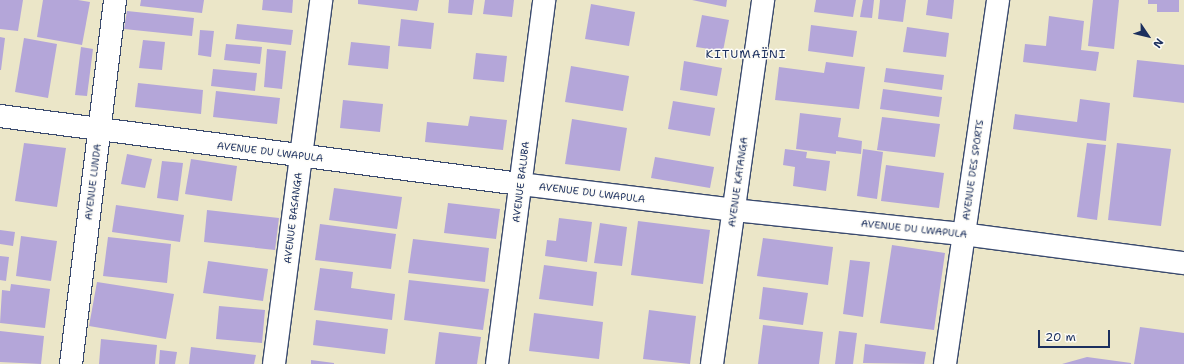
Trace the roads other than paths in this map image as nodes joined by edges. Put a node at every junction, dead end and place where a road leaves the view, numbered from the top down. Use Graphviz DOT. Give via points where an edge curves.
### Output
graph roads {
  1 [pos="115,0"];
  2 [pos="321,0"];
  3 [pos="544,0"];
  4 [pos="763,0"];
  5 [pos="998,0"];
  6 [pos="0,116"];
  7 [pos="100,130"];
  8 [pos="301,156"];
  9 [pos="520,184"];
  10 [pos="734,210"];
  11 [pos="963,234"];
  12 [pos="1184,263"];
  13 [pos="71,364"];
  14 [pos="274,364"];
  15 [pos="497,364"];
  16 [pos="712,364"];
  17 [pos="945,364"];
  1 -- 7 [label="street, AVENUE LUNDA"];
  2 -- 8 [label="street, AVENUE BASANGA"];
  3 -- 9 [label="street, AVENUE BALUBA"];
  4 -- 10 [label="street, AVENUE KATANGA"];
  5 -- 11 [label="street, AVENUE DES SPORTS"];
  6 -- 7 [label="street, AVENUE DU LWAPULA"];
  7 -- 8 [label="street, AVENUE DU LWAPULA"];
  7 -- 13 [label="street, AVENUE LUNDA"];
  8 -- 9 [label="street, AVENUE DU LWAPULA"];
  8 -- 14 [label="street, AVENUE BASANGA"];
  9 -- 10 [label="street, AVENUE DU LWAPULA"];
  9 -- 15 [label="street, AVENUE BALUBA"];
  10 -- 11 [label="street, AVENUE DU LWAPULA"];
  10 -- 16 [label="street, AVENUE KATANGA"];
  11 -- 12 [label="street, AVENUE DU LWAPULA"];
  11 -- 17 [label="street, AVENUE DES SPORTS"];
}
